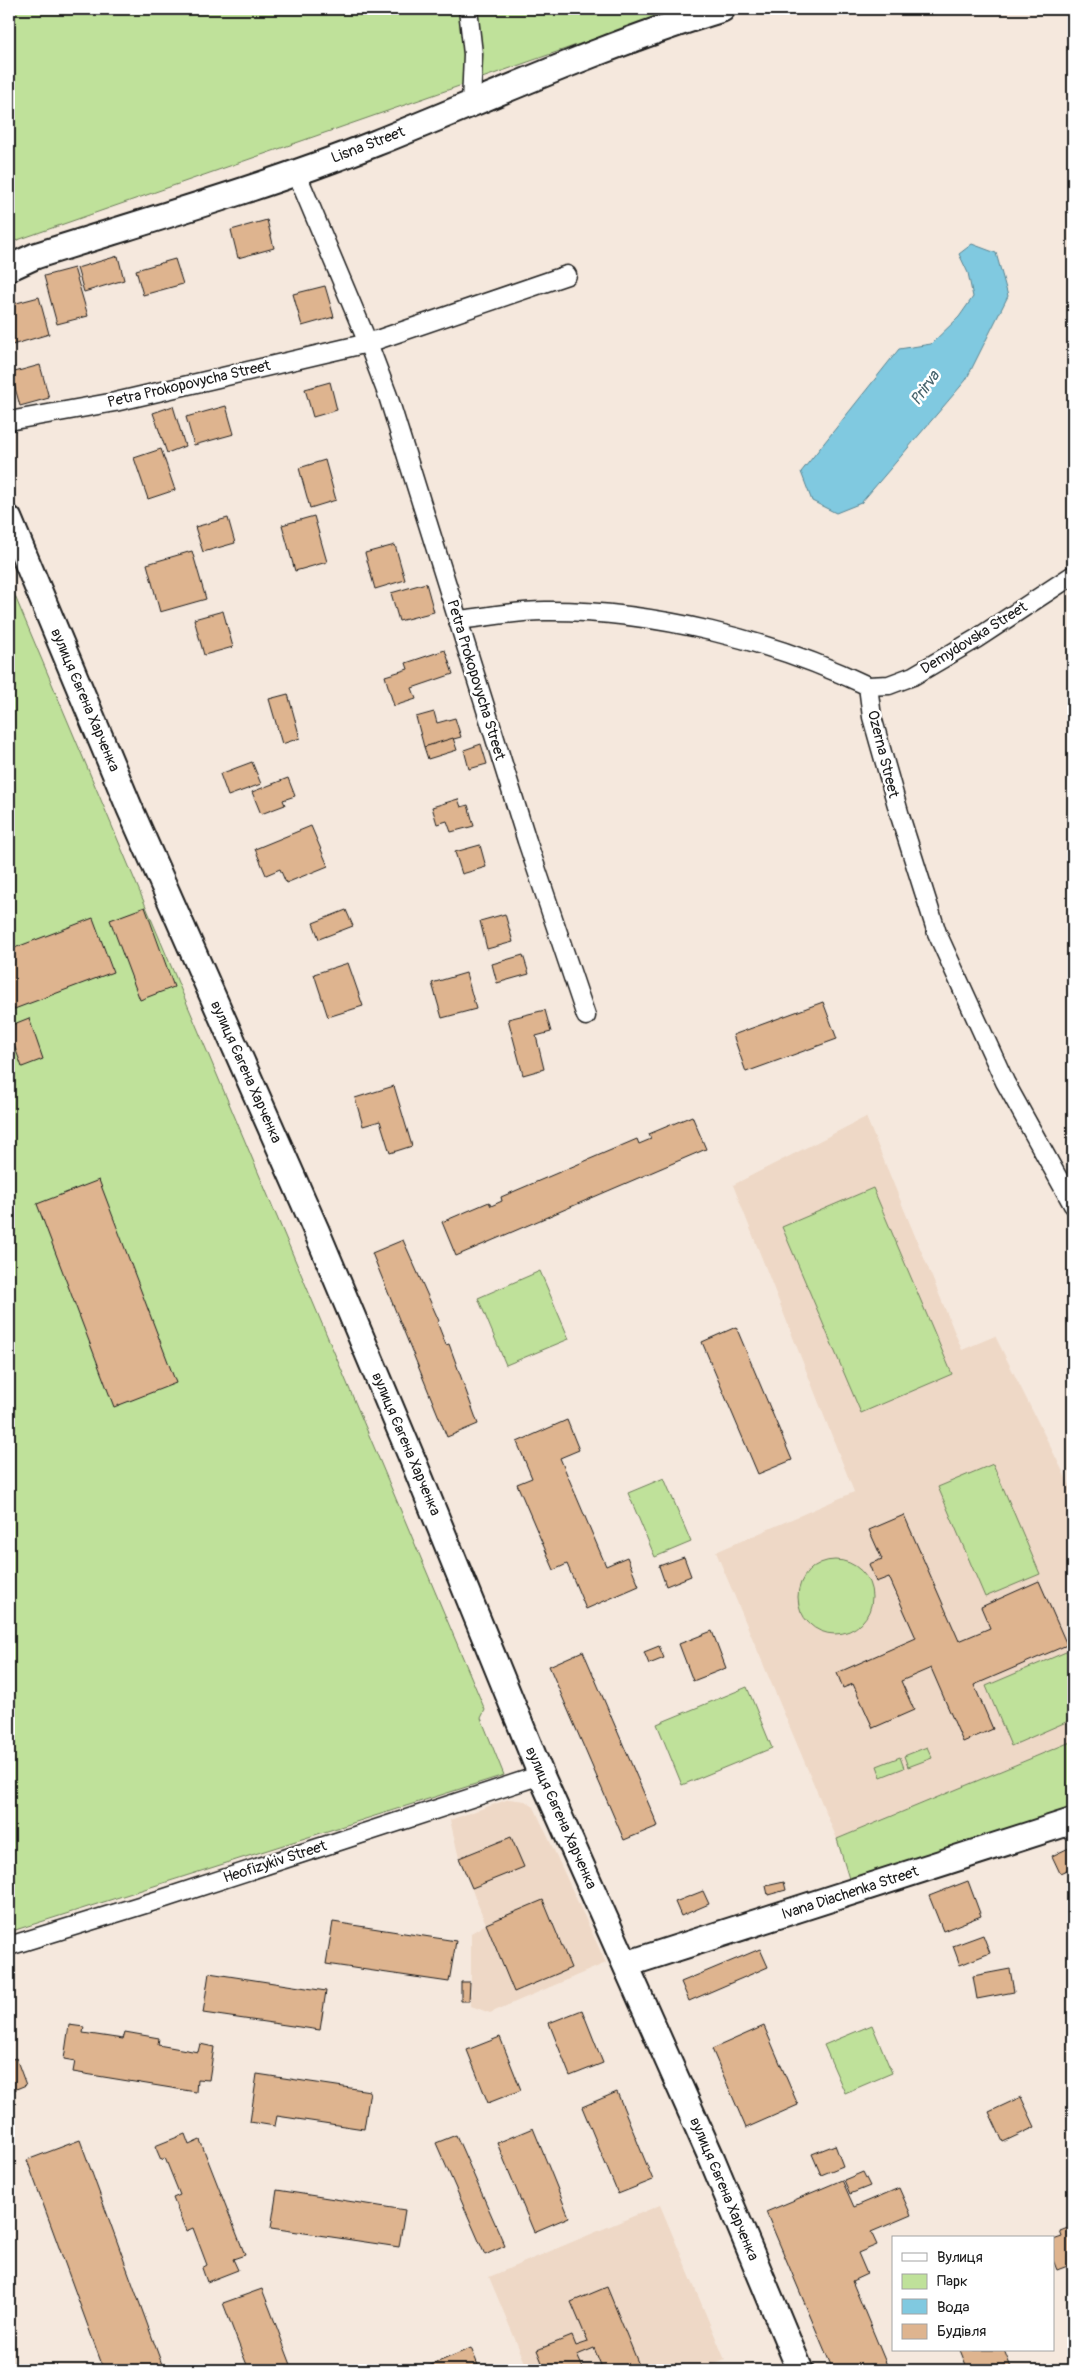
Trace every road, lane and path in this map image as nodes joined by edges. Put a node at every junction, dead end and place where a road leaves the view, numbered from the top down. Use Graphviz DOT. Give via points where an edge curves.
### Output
graph roads {
  1 [pos="468,9"];
  2 [pos="722,9"];
  3 [pos="470,104"];
  4 [pos="296,172"];
  5 [pos="9,268"];
  6 [pos="567,275"];
  7 [pos="368,343"];
  8 [pos="9,421"];
  9 [pos="9,519"];
  10 [pos="1073,575"];
  11 [pos="458,620"];
  12 [pos="868,686"];
  13 [pos="586,1016"];
  14 [pos="1073,1204"];
  15 [pos="541,1775"];
  16 [pos="1073,1821"];
  17 [pos="9,1946"];
  18 [pos="627,1964"];
  19 [pos="800,2370"];
  1 -- 3 [label="street" via="472,54"];
  2 -- 3 [label="main road, Lisna Street" via="542,73"];
  3 -- 4 [label="main road, Lisna Street"];
  4 -- 5 [label="main road, Lisna Street" via="36,256"];
  4 -- 7 [label="street, Petra Prokopovycha Street"];
  6 -- 7 [label="street, Petra Prokopovycha Street"];
  7 -- 8 [label="street, Petra Prokopovycha Street" via="115,402"];
  7 -- 11 [label="street, Petra Prokopovycha Street" via="388,396"];
  9 -- 15 [label="main road, вулиця Євгена Харченка" via="130,809 316,1230"];
  10 -- 12 [label="street, Demydovska Street" via="913,676 889,686"];
  11 -- 12 [label="street" via="544,611 615,613 686,626 764,646 826,666"];
  11 -- 13 [label="street, Petra Prokopovycha Street" via="526,841"];
  12 -- 14 [label="street, Ozerna Street" via="872,717 937,933 1005,1082"];
  15 -- 17 [label="street, Heofizykiv Street"];
  15 -- 18 [label="main road, вулиця Євгена Харченка"];
  16 -- 18 [label="main road, Ivana Diachenka Street"];
  18 -- 19 [label="main road, вулиця Євгена Харченка"];
}
